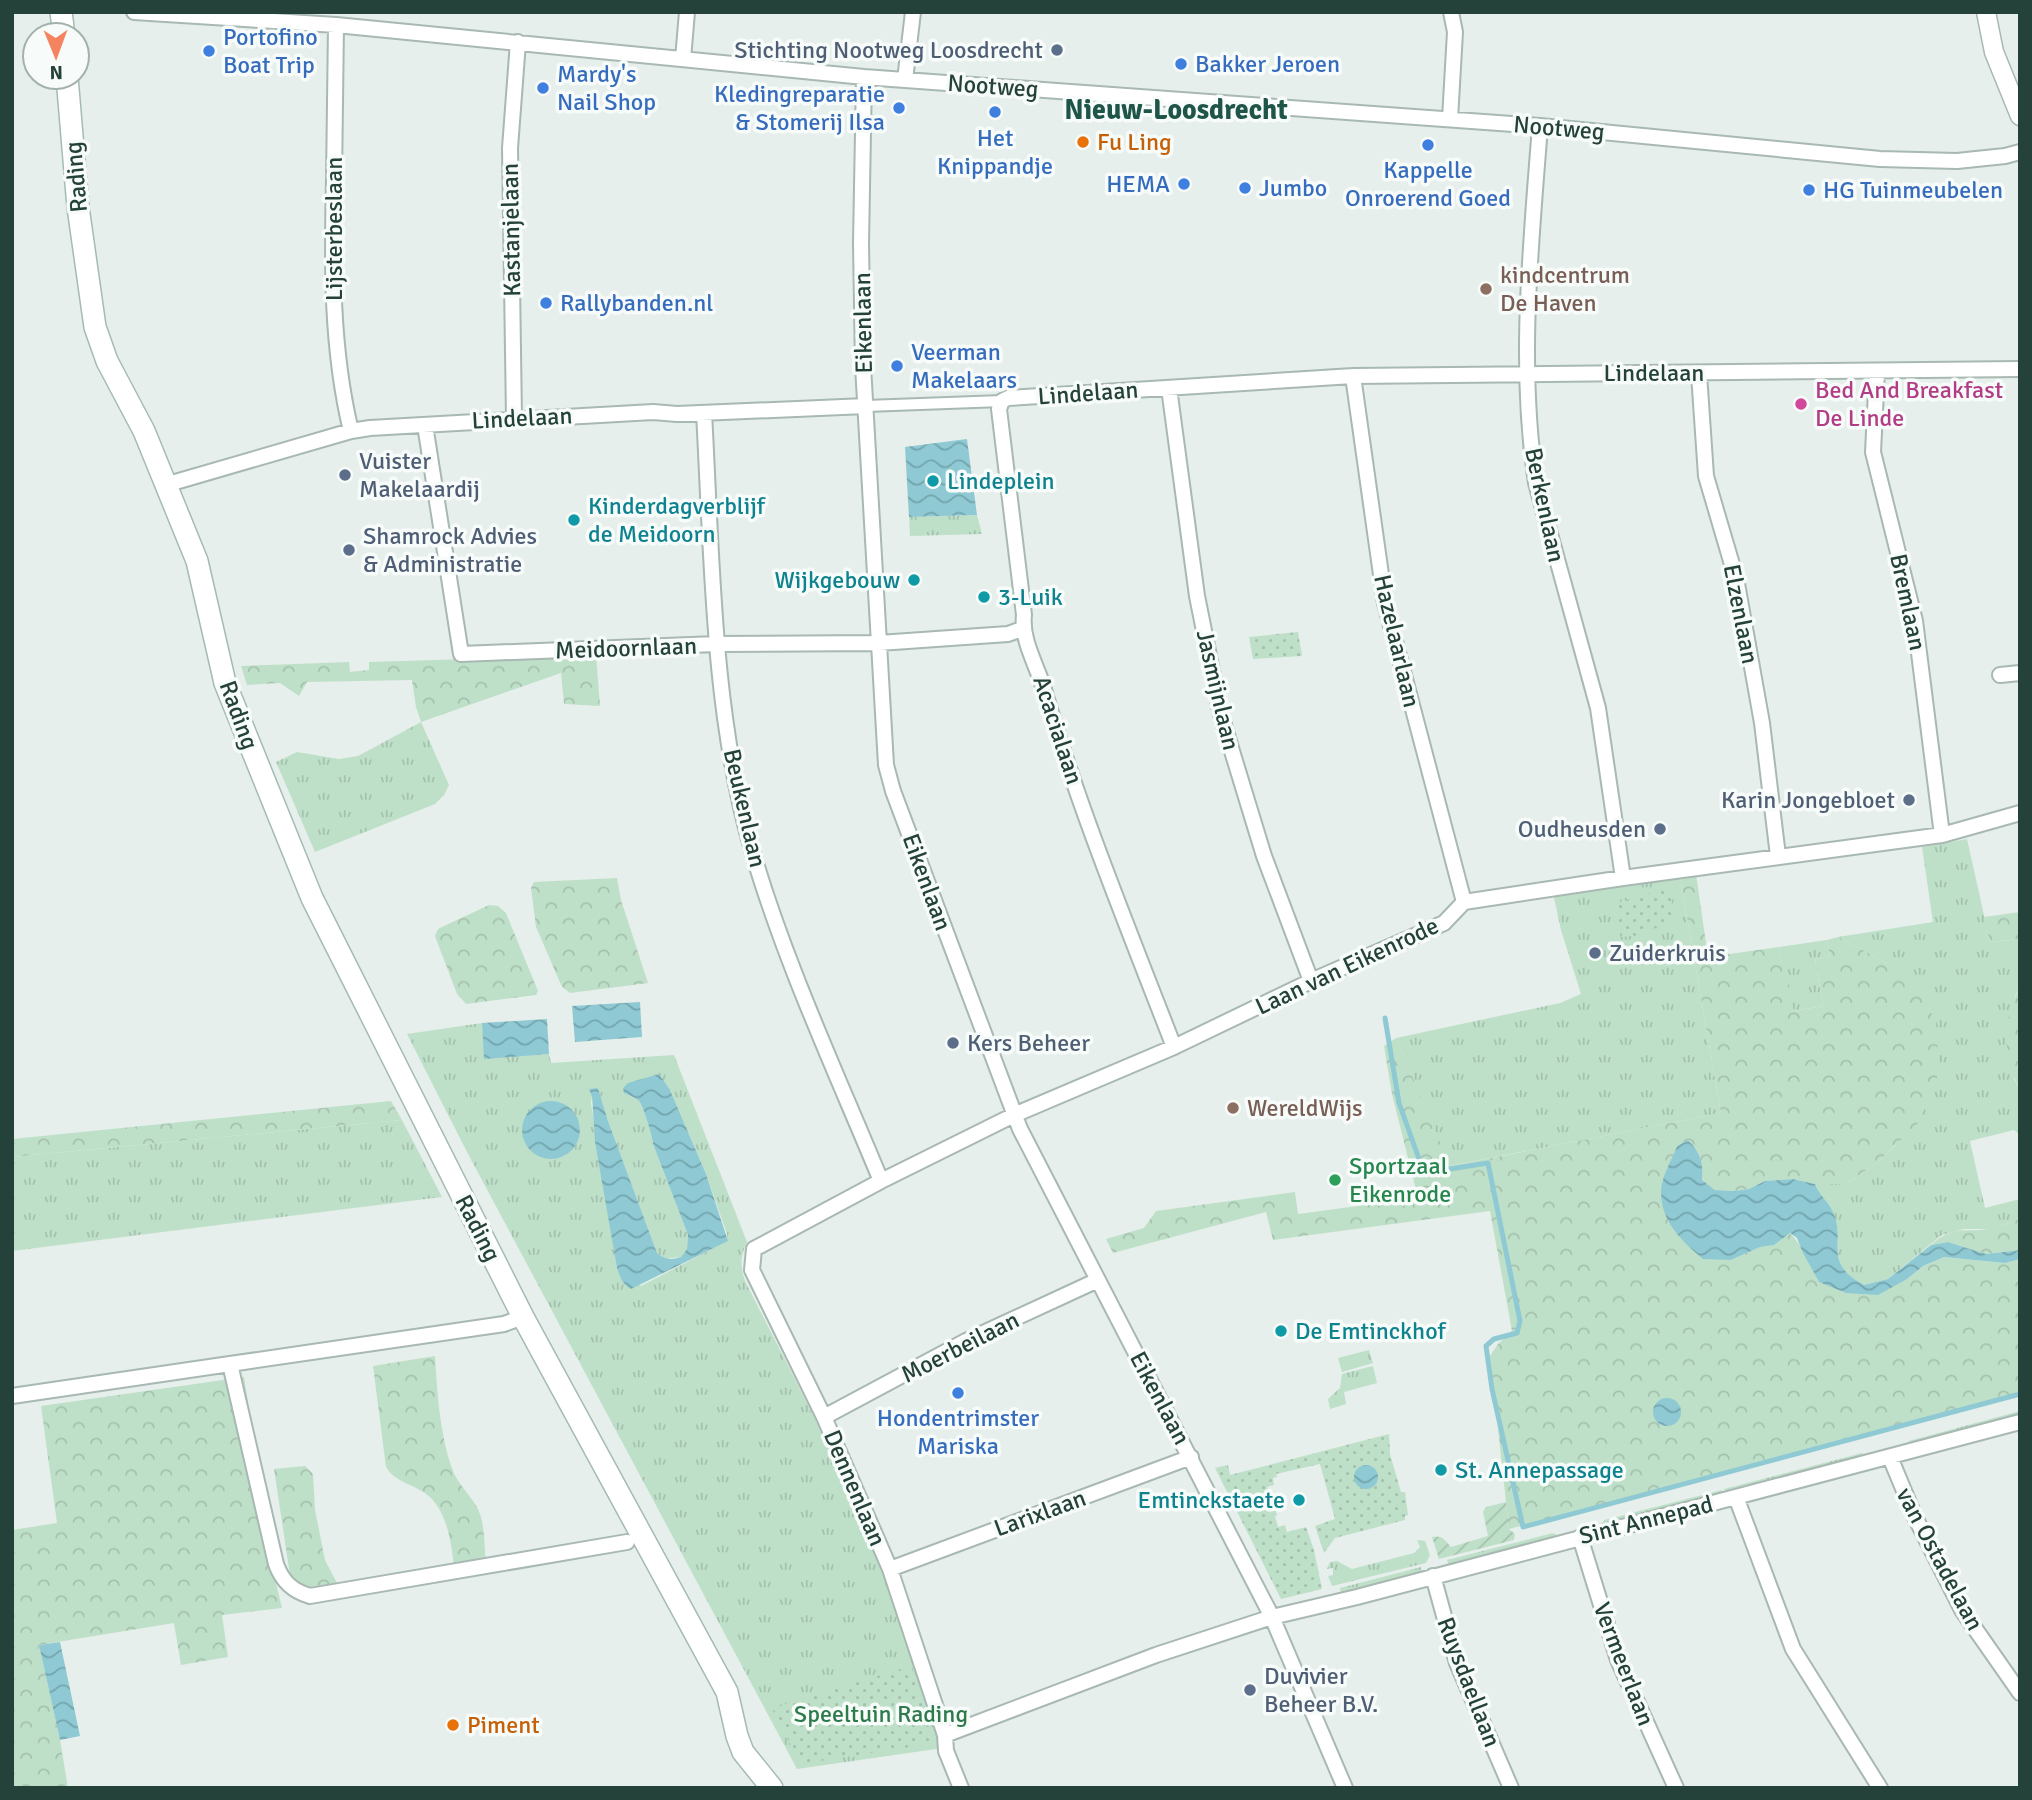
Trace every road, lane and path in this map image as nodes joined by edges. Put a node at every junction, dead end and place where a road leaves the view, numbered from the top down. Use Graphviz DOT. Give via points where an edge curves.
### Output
graph roads {
  1 [pos="134,12"];
  2 [pos="687,12"];
  3 [pos="913,12"];
  4 [pos="1451,12"];
  5 [pos="1986,12"];
  6 [pos="252,16"];
  7 [pos="336,25"];
  8 [pos="518,42"];
  9 [pos="683,59"];
  10 [pos="864,77"];
  11 [pos="905,80"];
  12 [pos="68,91"];
  13 [pos="2020,116"];
  14 [pos="1450,119"];
  15 [pos="1540,126"];
  16 [pos="2020,152"];
  17 [pos="2020,369"];
  18 [pos="1877,371"];
  19 [pos="1527,373"];
  20 [pos="1699,373"];
  21 [pos="1353,376"];
  22 [pos="1169,388"];
  23 [pos="1002,401"];
  24 [pos="866,406"];
  25 [pos="704,413"];
  26 [pos="514,418"];
  27 [pos="425,425"];
  28 [pos="351,431"];
  29 [pos="165,485"];
  30 [pos="1022,629"];
  31 [pos="879,643"];
  32 [pos="716,645"];
  33 [pos="2020,673"];
  34 [pos="2000,675"];
  35 [pos="2020,813"];
  36 [pos="1942,835"];
  37 [pos="1778,856"];
  38 [pos="1623,878"];
  39 [pos="1464,902"];
  40 [pos="1311,981"];
  41 [pos="1174,1047"];
  42 [pos="1014,1115"];
  43 [pos="881,1181"];
  44 [pos="754,1249"];
  45 [pos="1098,1280"];
  46 [pos="523,1317"];
  47 [pos="230,1364"];
  48 [pos="16,1396"];
  49 [pos="824,1417"];
  50 [pos="2020,1422"];
  51 [pos="1191,1457"];
  52 [pos="1890,1457"];
  53 [pos="1736,1497"];
  54 [pos="1580,1537"];
  55 [pos="626,1542"];
  56 [pos="890,1569"];
  57 [pos="1433,1576"];
  58 [pos="1272,1617"];
  59 [pos="2020,1693"];
  60 [pos="945,1735"];
  61 [pos="772,1788"];
  62 [pos="961,1788"];
  63 [pos="1345,1788"];
  64 [pos="1511,1788"];
  65 [pos="1676,1788"];
  66 [pos="1880,1788"];
  1 -- 6 [label="street, Nootweg"];
  2 -- 9 [label="street"];
  3 -- 11 [label="street"];
  4 -- 14 [label="street" via="1455,32"];
  5 -- 13 [label="street" via="1994,52"];
  6 -- 7 [label="street, Nootweg"];
  7 -- 8 [label="street, Nootweg"];
  7 -- 28 [label="street, Lijsterbeslaan" via="331,236 342,390"];
  8 -- 9 [label="street, Nootweg"];
  8 -- 26 [label="street, Kastanjelaan" via="510,148"];
  9 -- 10 [label="street, Nootweg"];
  10 -- 11 [label="street, Nootweg"];
  10 -- 24 [label="street, Eikenlaan" via="861,243"];
  11 -- 14 [label="street, Nootweg"];
  12 -- 29 [label="main road, Rading" via="95,327"];
  14 -- 15 [label="street, Nootweg"];
  15 -- 16 [label="street, Nootweg" via="1880,159 1957,160"];
  15 -- 19 [label="street, Berkenlaan" via="1526,302"];
  17 -- 18 [label="street, Lindelaan"];
  18 -- 20 [label="street, Lindelaan"];
  18 -- 36 [label="street, Bremlaan" via="1873,452 1915,621"];
  19 -- 20 [label="street, Lindelaan"];
  19 -- 21 [label="street, Lindelaan"];
  19 -- 38 [label="street, Berkenlaan" via="1535,483 1598,708"];
  20 -- 37 [label="street, Elzenlaan" via="1706,476 1735,578 1762,723"];
  21 -- 22 [label="street, Lindelaan"];
  21 -- 39 [label="street, Hazelaarlaan" via="1385,603"];
  22 -- 23 [label="street, Lindelaan"];
  22 -- 40 [label="street, Jasmijnlaan" via="1197,596 1221,715 1265,856"];
  23 -- 24 [label="street, Lindelaan"];
  23 -- 30 [label="street, Acacialaan" via="999,409"];
  24 -- 25 [label="street, Lindelaan"];
  24 -- 31 [label="street, Eikenlaan"];
  25 -- 26 [label="street, Lindelaan"];
  25 -- 32 [label="street, Beukenlaan"];
  26 -- 27 [label="street, Lindelaan"];
  27 -- 28 [label="street, Lindelaan"];
  27 -- 32 [label="street, Meidoornlaan" via="461,654"];
  28 -- 29 [label="street, Lindelaan"];
  29 -- 46 [label="main road, Rading" via="197,561 225,683 312,898"];
  30 -- 31 [label="street, Meidoornlaan" via="1008,634"];
  30 -- 41 [label="street, Acacialaan"];
  31 -- 32 [label="street, Meidoornlaan"];
  31 -- 42 [label="street, Eikenlaan" via="886,765"];
  32 -- 43 [label="street, Beukenlaan" via="733,765 751,848 789,958"];
  33 -- 34 [label="street"];
  35 -- 36 [label="street, Laan van Eikenrode"];
  36 -- 37 [label="street, Laan van Eikenrode"];
  37 -- 38 [label="street, Laan van Eikenrode"];
  38 -- 39 [label="street, Laan van Eikenrode"];
  39 -- 40 [label="street, Laan van Eikenrode" via="1444,923"];
  40 -- 41 [label="street, Laan van Eikenrode"];
  41 -- 42 [label="street, Laan van Eikenrode"];
  42 -- 43 [label="street, Laan van Eikenrode"];
  42 -- 45 [label="street, Eikenlaan"];
  43 -- 44 [label="street, Laan van Eikenrode"];
  44 -- 49 [label="street, Dennenlaan" via="752,1270"];
  45 -- 49 [label="street, Moerbeilaan" via="966,1341"];
  45 -- 51 [label="street, Eikenlaan"];
  46 -- 47 [label="street" via="504,1324"];
  46 -- 61 [label="main road, Rading" via="727,1692 743,1752"];
  47 -- 48 [label="street"];
  47 -- 55 [label="street" via="276,1564 287,1584 301,1593 317,1596"];
  49 -- 56 [label="street, Dennenlaan"];
  50 -- 52 [label="street, Sint Annepad"];
  51 -- 56 [label="street, Larixlaan"];
  51 -- 58 [label="street, Eikenlaan"];
  52 -- 53 [label="street, Sint Annepad"];
  52 -- 59 [label="street, van Ostadelaan" via="1962,1610"];
  53 -- 54 [label="street, Sint Annepad"];
  53 -- 66 [label="street" via="1793,1649"];
  54 -- 57 [label="street, Sint Annepad"];
  54 -- 65 [label="street, Vermeerlaan" via="1618,1660"];
  56 -- 60 [label="street, Dennenlaan"];
  57 -- 58 [label="street, Sint Annepad"];
  57 -- 64 [label="street, Ruysdaellaan" via="1457,1663"];
  58 -- 60 [label="street" via="1156,1654"];
  58 -- 63 [label="street, Eikenlaan"];
  60 -- 62 [label="street, Dennenlaan" via="946,1751"];
}
